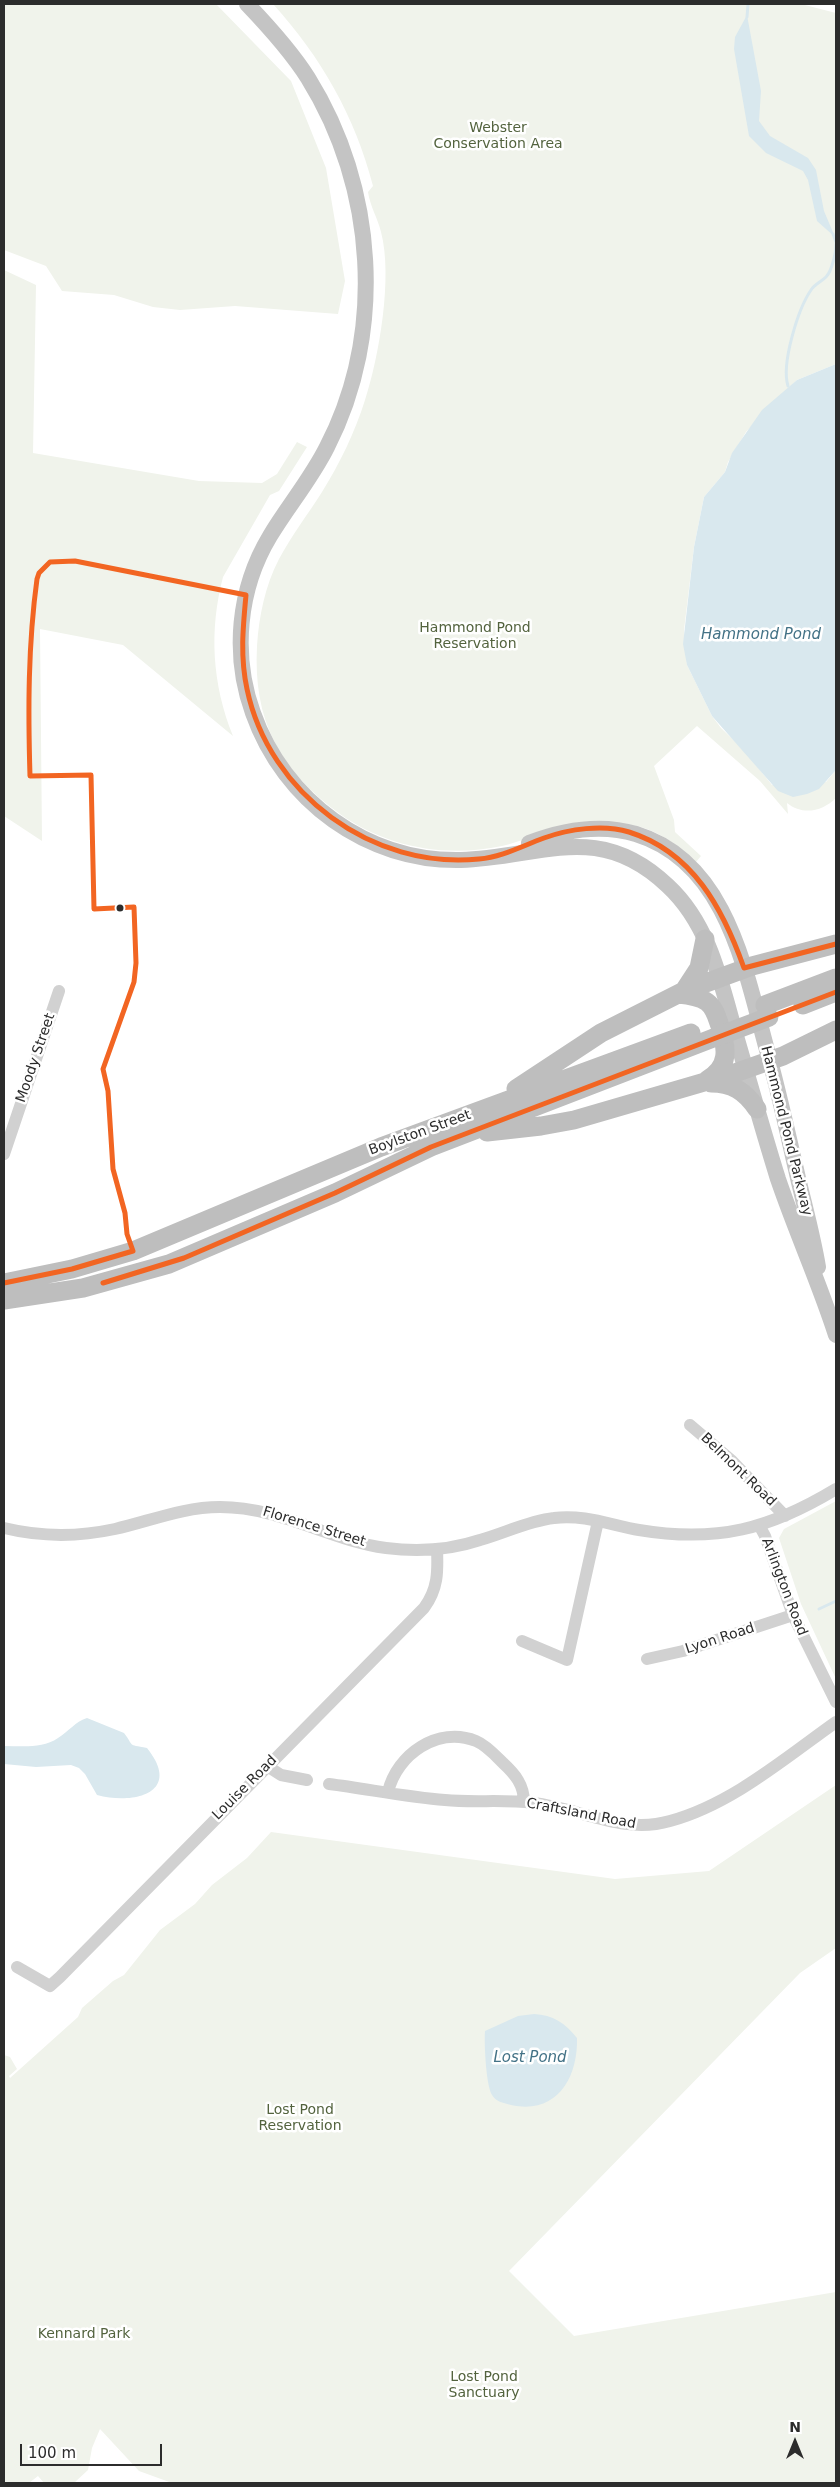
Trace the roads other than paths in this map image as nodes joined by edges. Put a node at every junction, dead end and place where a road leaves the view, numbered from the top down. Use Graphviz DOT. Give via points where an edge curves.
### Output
graph roads {
  1 [pos="246,4"];
  2 [pos="496,856"];
  3 [pos="705,939"];
  4 [pos="836,944"];
  5 [pos="744,968"];
  6 [pos="719,977"];
  7 [pos="836,978"];
  8 [pos="60,991"];
  9 [pos="836,992"];
  10 [pos="681,993"];
  11 [pos="767,1011"];
  12 [pos="836,1030"];
  13 [pos="770,1060"];
  14 [pos="746,1070"];
  15 [pos="700,1084"];
  16 [pos="757,1109"];
  17 [pos="457,1128"];
  18 [pos="4,1154"];
  19 [pos="4,1282"];
  20 [pos="822,1291"];
  21 [pos="4,1300"];
  22 [pos="836,1335"];
  23 [pos="690,1425"];
  24 [pos="836,1489"];
  25 [pos="785,1516"];
  26 [pos="595,1520"];
  27 [pos="759,1526"];
  28 [pos="4,1528"];
  29 [pos="437,1549"];
  30 [pos="792,1615"];
  31 [pos="522,1641"];
  32 [pos="647,1659"];
  33 [pos="836,1702"];
  34 [pos="836,1722"];
  35 [pos="267,1766"];
  36 [pos="307,1780"];
  37 [pos="329,1784"];
  38 [pos="388,1792"];
  39 [pos="524,1802"];
  40 [pos="17,1967"];
  1 -- 2 [label="main road, Hammond Pond Parkway" via="298,63 333,126 356,197 366,279 359,350 341,416 317,464 263,548 250,580 241,630 242,670 249,701 265,742 286,775 321,812 349,831 380,846 428,858 462,860"];
  2 -- 3 [label="main road, Hammond Pond Parkway" via="562,846 595,848 624,857 646,868 673,890"];
  2 -- 5 [label="main road, Hammond Pond Parkway" via="548,836 589,828 623,831 652,840 688,864 707,887 730,930"];
  3 -- 6 [label="main road, Hammond Pond Parkway"];
  3 -- 10 [label="highway" via="699,968"];
  4 -- 5 [label="highway"];
  5 -- 6 [label="highway"];
  5 -- 13 [label="main road, Hammond Pond Parkway"];
  6 -- 10 [label="highway"];
  6 -- 14 [label="main road, Hammond Pond Parkway"];
  7 -- 11 [label="highway, Boylston Street"];
  8 -- 18 [label="street, Moody Street"];
  9 -- 11 [label="highway, Boylston Street"];
  10 -- 15 [label="highway" via="711,1005 725,1043 726,1055 722,1065 715,1075"];
  10 -- 17 [label="highway" via="601,1033"];
  11 -- 17 [label="highway, Boylston Street"];
  12 -- 13 [label="highway"];
  13 -- 14 [label="highway"];
  13 -- 20 [label="main road, Hammond Pond Parkway"];
  14 -- 15 [label="highway"];
  14 -- 16 [label="main road, Hammond Pond Parkway"];
  15 -- 16 [label="highway" via="720,1083 736,1088"];
  15 -- 17 [label="highway" via="563,1122"];
  16 -- 20 [label="main road, Hammond Pond Parkway" via="799,1238"];
  17 -- 19 [label="highway, Boylston Street" via="382,1147 128,1253 72,1269"];
  17 -- 21 [label="highway, Boylston Street" via="415,1154 335,1194 169,1264 83,1288"];
  20 -- 22 [label="main road, Hammond Pond Parkway"];
  23 -- 25 [label="street, Belmont Road" via="731,1460"];
  24 -- 25 [label="street, Florence Street"];
  25 -- 27 [label="street, Florence Street"];
  26 -- 27 [label="street, Florence Street" via="640,1530 696,1535 733,1533"];
  26 -- 29 [label="street, Florence Street" via="553,1518"];
  26 -- 31 [label="street" via="567,1660"];
  27 -- 30 [label="street, Arlington Road"];
  28 -- 29 [label="street, Florence Street" via="39,1534 79,1534 117,1528 183,1510 232,1507 282,1515 372,1545"];
  29 -- 35 [label="street, Louise Road" via="435,1592 424,1608"];
  30 -- 32 [label="street, Lyon Road" via="683,1651"];
  30 -- 33 [label="street, Arlington Road"];
  34 -- 39 [label="street, Craftsland Road" via="738,1789 671,1821 644,1825 615,1823 544,1804"];
  35 -- 36 [label="street" via="281,1775"];
  35 -- 40 [label="street, Louise Road" via="50,1986"];
  37 -- 38 [label="street, Craftsland Road"];
  38 -- 39 [label="street, Craftsland Road" via="448,1800"];
  38 -- 39 [label="street" via="398,1768 417,1749 429,1742 453,1736 478,1742 498,1758 518,1780"];
}
